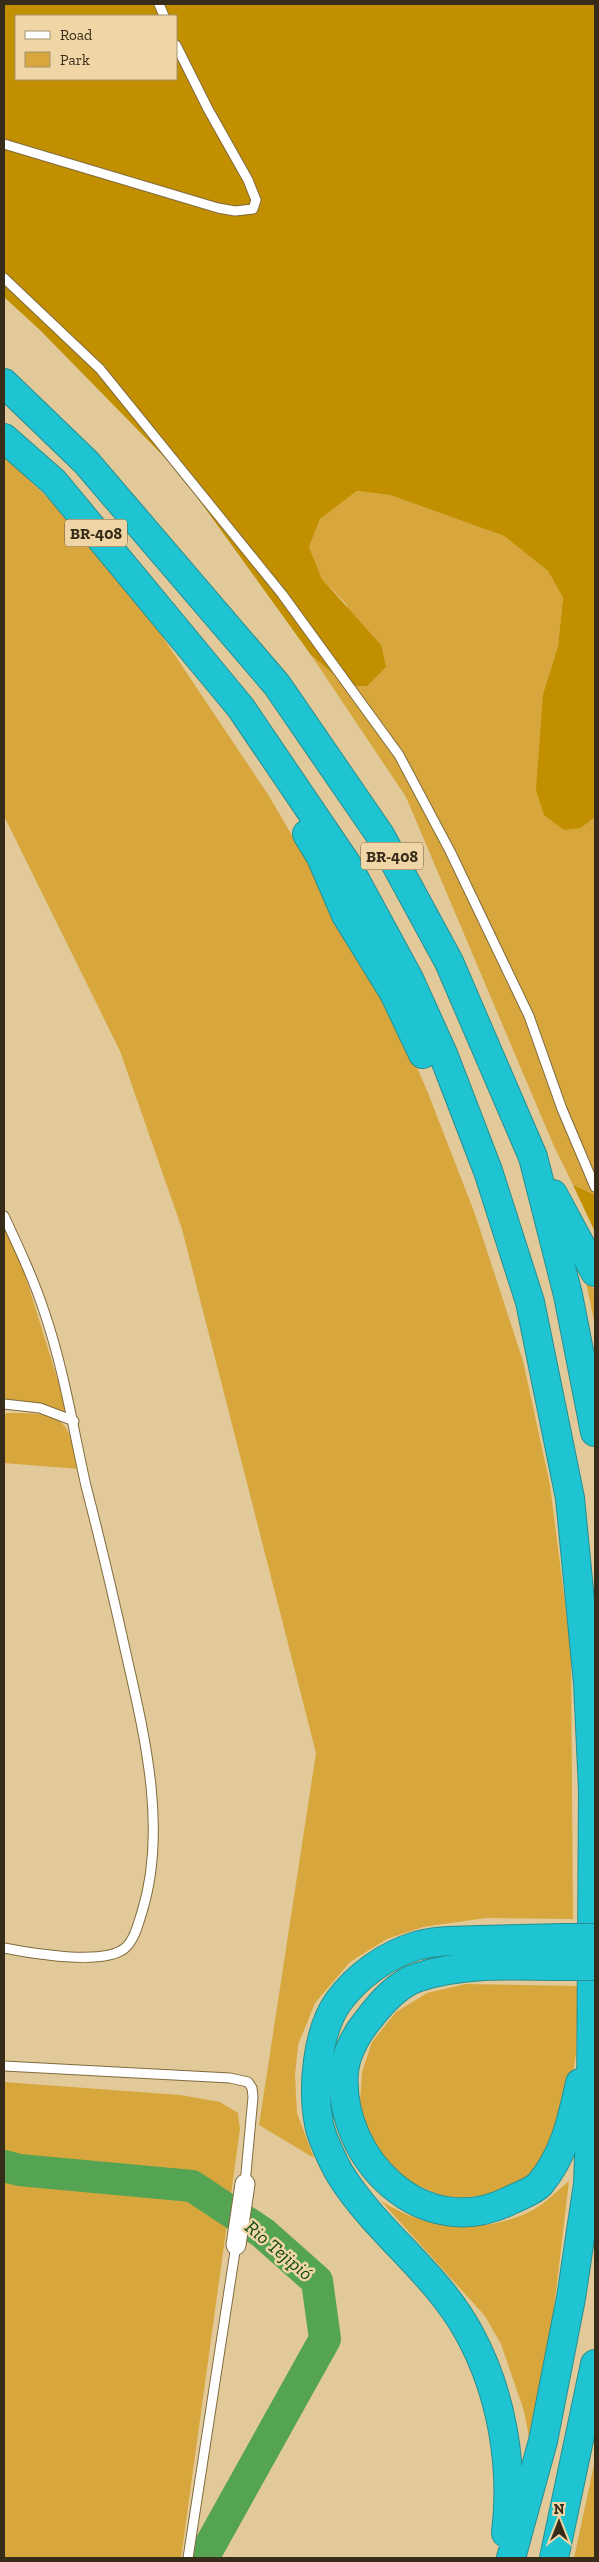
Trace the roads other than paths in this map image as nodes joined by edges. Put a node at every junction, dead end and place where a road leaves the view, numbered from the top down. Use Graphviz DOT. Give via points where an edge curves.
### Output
graph roads {
  1 [pos="178,49"];
  2 [pos="4,144"];
  3 [pos="4,278"];
  4 [pos="4,382"];
  5 [pos="4,438"];
  6 [pos="533,1157"];
  7 [pos="595,1187"];
  8 [pos="4,1216"];
  9 [pos="595,1272"];
  10 [pos="4,1404"];
  11 [pos="74,1421"];
  12 [pos="595,1432"];
  13 [pos="595,1938"];
  14 [pos="4,1948"];
  15 [pos="595,1966"];
  16 [pos="592,2022"];
  17 [pos="4,2066"];
  18 [pos="245,2184"];
  19 [pos="236,2246"];
  20 [pos="595,2364"];
  21 [pos="188,2558"];
  22 [pos="503,2558"];
  23 [pos="511,2558"];
  24 [pos="554,2558"];
  1 -- 2 [label="lane" via="248,180 256,200 253,209 218,208"];
  3 -- 7 [label="lane" via="100,369 282,594 399,756 450,851 529,1016 562,1109"];
  4 -- 6 [label="highway, BR-408" via="86,462 277,685 370,820 449,962"];
  5 -- 16 [label="highway, BR-408" via="54,482 180,635 321,857 346,915 394,993 502,1214 530,1302 570,1498 588,1683 594,1790"];
  6 -- 9 [label="highway"];
  6 -- 12 [label="highway, BR-408" via="568,1295"];
  8 -- 11 [label="lane" via="23,1255 45,1315"];
  10 -- 11 [label="lane" via="40,1408"];
  11 -- 14 [label="lane" via="147,1758 152,1804 151,1855 145,1901 134,1935 125,1947 112,1955 88,1957"];
  13 -- 22 [label="highway, bridge" via="439,1941 416,1946 389,1958 367,1971 338,2002 325,2028 316,2075 319,2125 339,2173 367,2211 434,2283 469,2333 490,2383 502,2421 507,2472 508,2514"];
  15 -- 16 [label="highway, bridge" via="464,1966 417,1977 383,2000 357,2034 344,2070 347,2115 366,2158 396,2189 416,2203 462,2214 497,2207 539,2186 562,2151"];
  16 -- 23 [label="highway" via="588,2184 571,2298 543,2442"];
  17 -- 18 [label="lane" via="230,2078 248,2082 254,2097"];
  18 -- 19 [label="street"];
  19 -- 21 [label="lane"];
  20 -- 24 [label="highway"];
}
